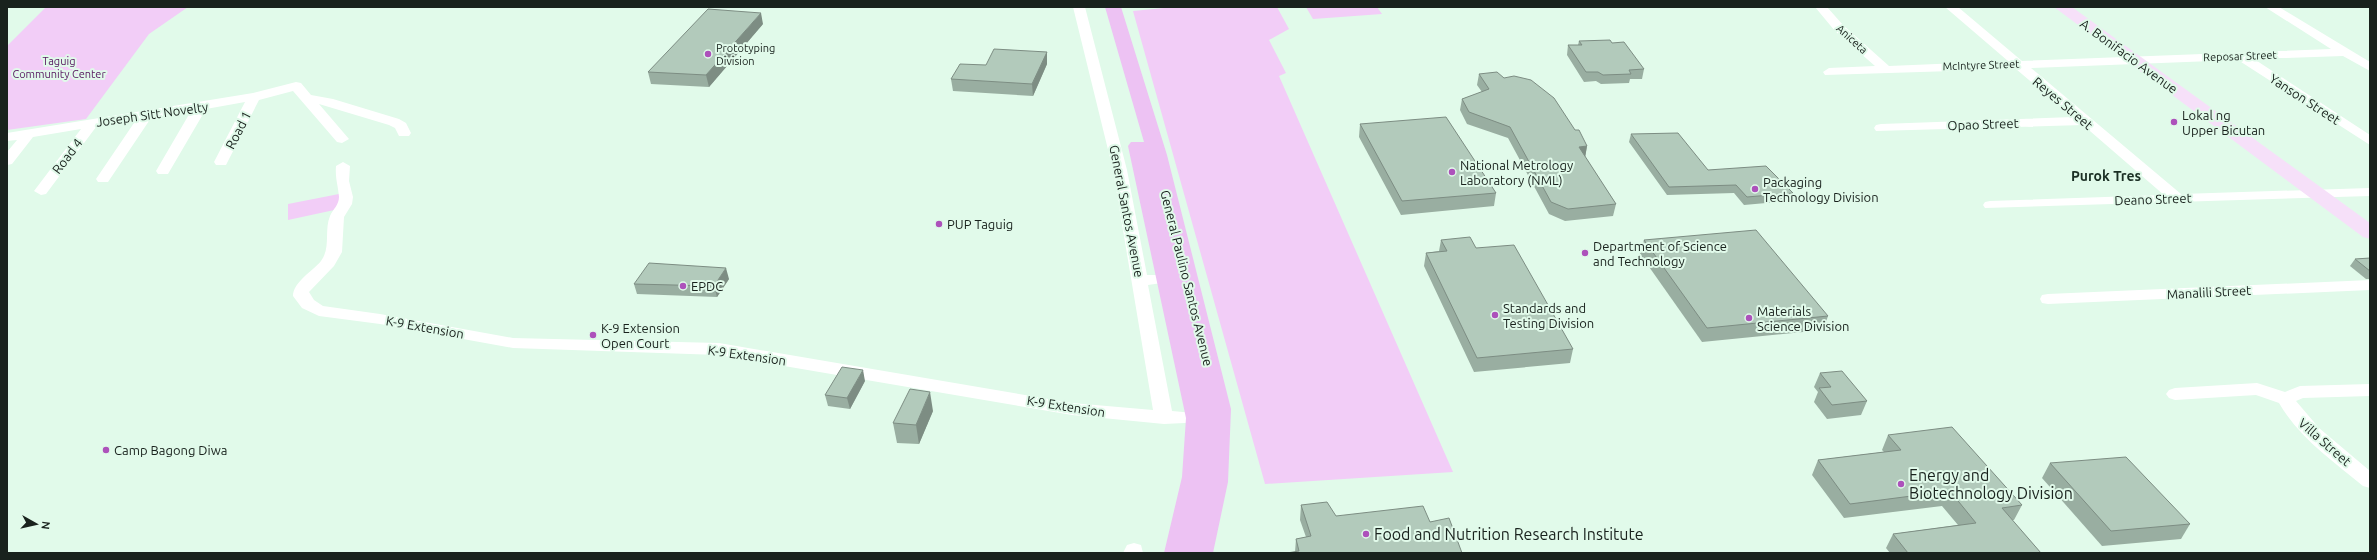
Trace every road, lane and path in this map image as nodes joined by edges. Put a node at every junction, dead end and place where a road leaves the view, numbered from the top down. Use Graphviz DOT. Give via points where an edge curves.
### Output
graph roads {
  1 [pos="1080,7"];
  2 [pos="1103,7"];
  3 [pos="1113,7"];
  4 [pos="1821,7"];
  5 [pos="1951,7"];
  6 [pos="2062,7"];
  7 [pos="2271,7"];
  8 [pos="2345,52"];
  9 [pos="2241,56"];
  10 [pos="2134,60"];
  11 [pos="2016,64"];
  12 [pos="2370,67"];
  13 [pos="1885,69"];
  14 [pos="1829,72"];
  15 [pos="254,98"];
  16 [pos="305,98"];
  17 [pos="200,107"];
  18 [pos="146,115"];
  19 [pos="2084,121"];
  20 [pos="93,122"];
  21 [pos="1881,128"];
  22 [pos="29,133"];
  23 [pos="404,134"];
  24 [pos="7,136"];
  25 [pos="342,139"];
  26 [pos="2370,141"];
  27 [pos="7,161"];
  28 [pos="221,162"];
  29 [pos="343,166"];
  30 [pos="163,171"];
  31 [pos="103,179"];
  32 [pos="41,190"];
  33 [pos="2370,192"];
  34 [pos="2317,195"];
  35 [pos="2177,198"];
  36 [pos="1990,205"];
  37 [pos="2370,233"];
  38 [pos="1170,278"];
  39 [pos="1140,281"];
  40 [pos="2370,284"];
  41 [pos="2048,299"];
  42 [pos="2370,390"];
  43 [pos="2175,394"];
  44 [pos="2286,399"];
  45 [pos="1164,418"];
  46 [pos="1199,418"];
  47 [pos="2370,481"];
  48 [pos="1178,553"];
  49 [pos="1199,553"];
  1 -- 39 [label="street, General Santos Avenue" via="1120,170"];
  2 -- 38 [label="main road, General Paulino Santos Avenue"];
  3 -- 49 [label="main road, General Paulino Santos Avenue" via="1157,155 1219,409 1220,443 1216,475"];
  4 -- 13 [label="street, Aniceta" via="1839,28"];
  5 -- 11 [label="street, Reyes Street"];
  6 -- 10 [label="street, A. Bonifacio Avenue"];
  7 -- 8 [label="street"];
  8 -- 9 [label="street, Reposar Street"];
  8 -- 12 [label="street"];
  9 -- 10 [label="street, Reposar Street"];
  9 -- 26 [label="street, Yanson Street"];
  10 -- 11 [label="street, McIntyre Street"];
  10 -- 34 [label="street, A. Bonifacio Avenue"];
  11 -- 13 [label="street, McIntyre Street"];
  11 -- 19 [label="street, Reyes Street"];
  13 -- 14 [label="street, McIntyre Street"];
  15 -- 16 [label="street, Joseph Sitt Novelty" via="296,86"];
  15 -- 17 [label="street, Joseph Sitt Novelty"];
  15 -- 28 [label="street, Road 1"];
  16 -- 23 [label="street" via="328,102 394,122 401,126"];
  16 -- 25 [label="street"];
  17 -- 18 [label="street, Joseph Sitt Novelty"];
  17 -- 30 [label="street"];
  18 -- 20 [label="street, Joseph Sitt Novelty"];
  18 -- 31 [label="street"];
  19 -- 21 [label="street, Opao Street"];
  19 -- 35 [label="street, Reyes Street"];
  20 -- 22 [label="street, Joseph Sitt Novelty"];
  20 -- 32 [label="street, Road 4"];
  22 -- 24 [label="street, Joseph Sitt Novelty"];
  22 -- 27 [label="street"];
  29 -- 45 [label="street, K-9 Extension" via="342,181 346,197 345,204 336,217 334,252 328,263 301,291 301,296 308,304 319,311 380,319 513,343 719,349 1072,408"];
  33 -- 34 [label="street, Deano Street"];
  34 -- 35 [label="street, Deano Street"];
  34 -- 37 [label="street, A. Bonifacio Avenue"];
  35 -- 36 [label="street, Deano Street"];
  38 -- 39 [label="street"];
  38 -- 46 [label="main road, General Paulino Santos Avenue"];
  39 -- 45 [label="street, General Santos Avenue"];
  40 -- 41 [label="street, Manalili Street"];
  42 -- 44 [label="street" via="2300,392"];
  43 -- 44 [label="street" via="2249,389 2270,392"];
  44 -- 47 [label="street, Villa Street" via="2292,412 2303,424"];
  45 -- 46 [label="street, K-9 Extension"];
  46 -- 48 [label="main road, General Paulino Santos Avenue" via="1195,477"];
}
